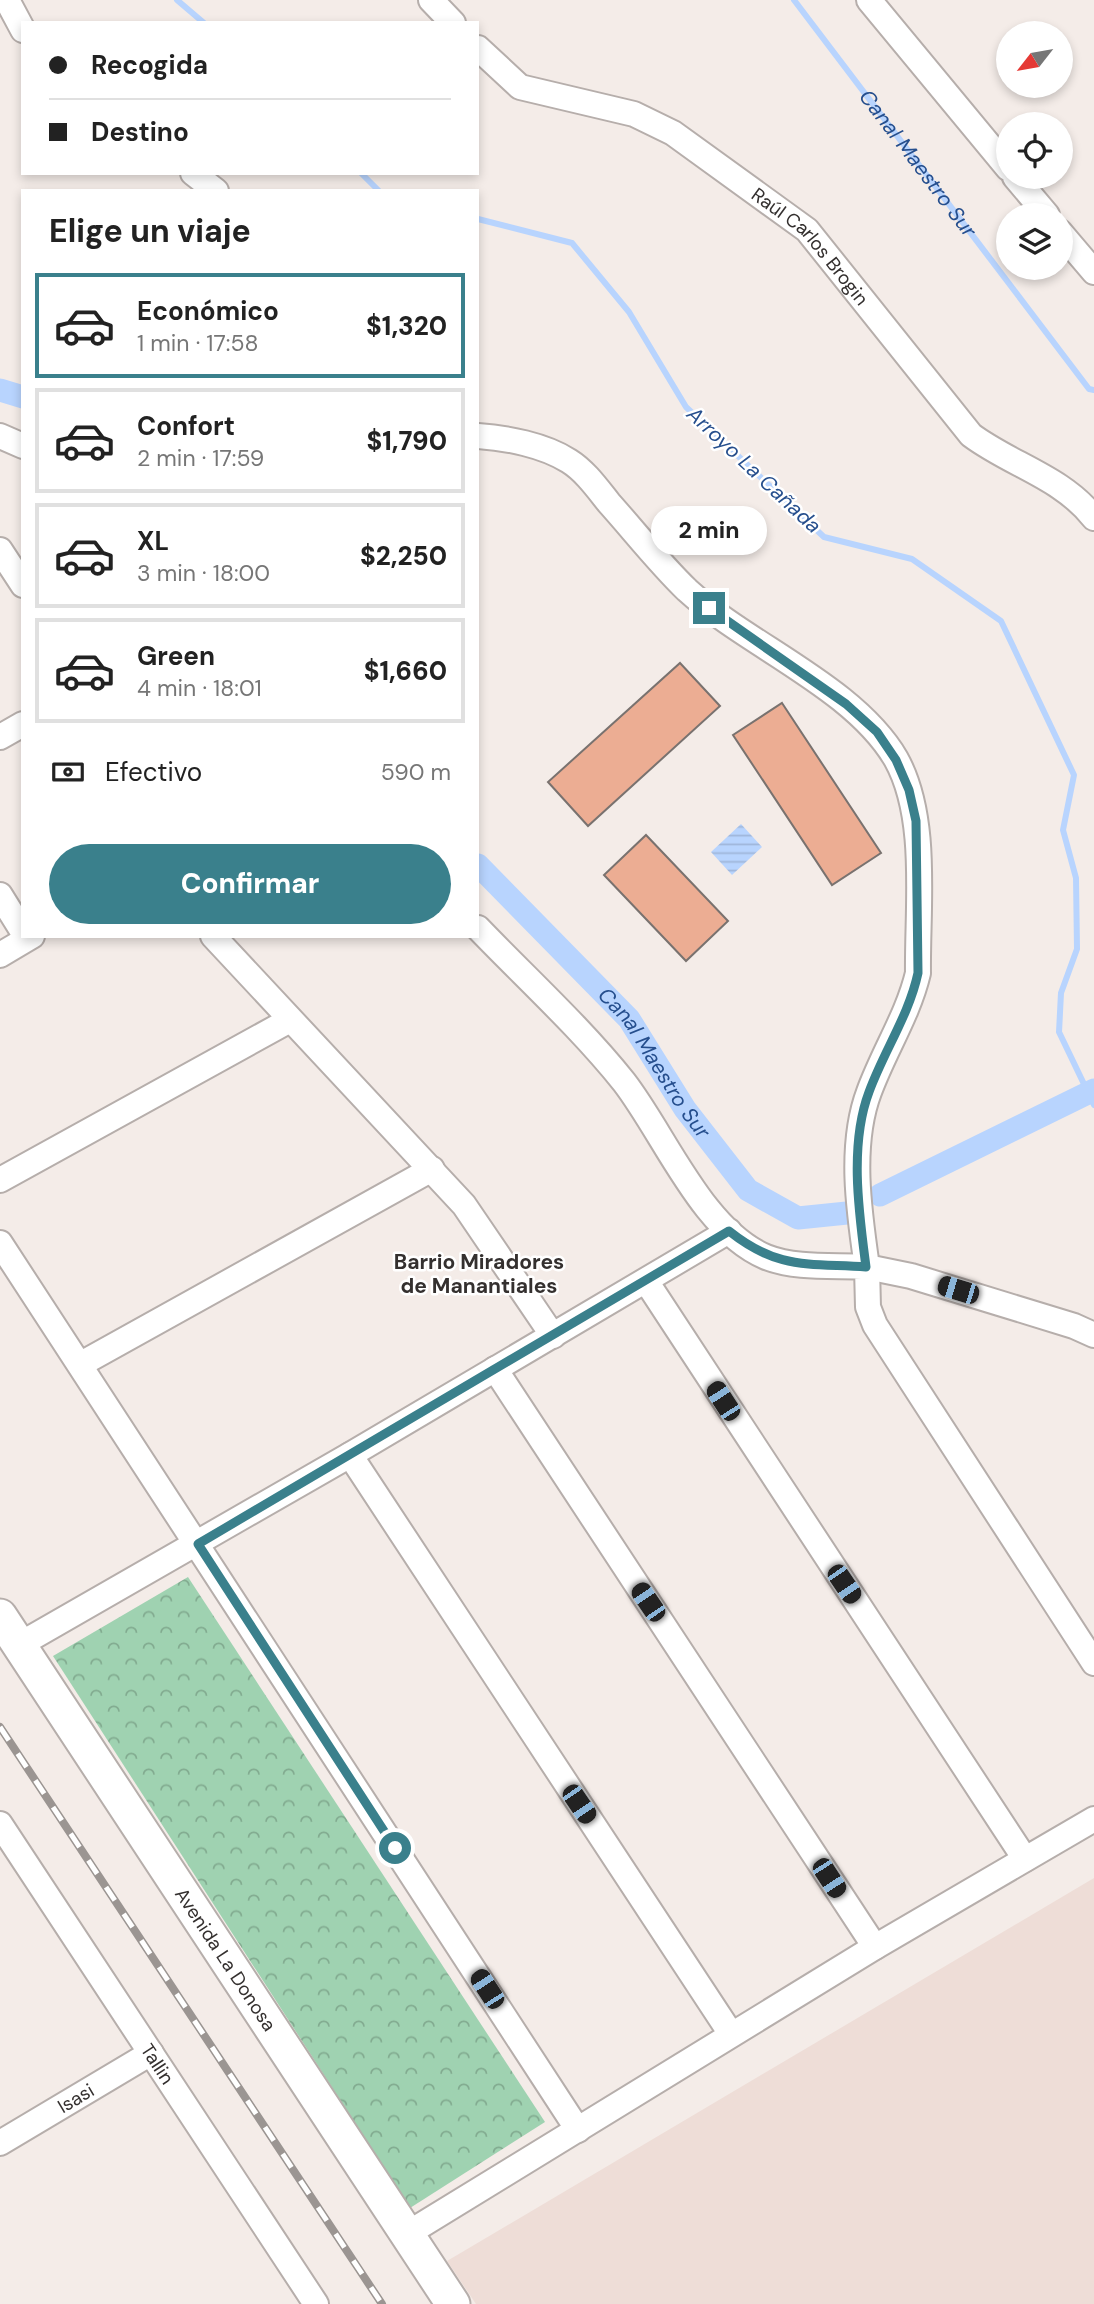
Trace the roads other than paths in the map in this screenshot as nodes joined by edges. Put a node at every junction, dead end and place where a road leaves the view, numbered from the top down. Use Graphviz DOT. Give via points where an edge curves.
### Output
graph roads {
  1 [pos="7,0"];
  2 [pos="431,0"];
  3 [pos="869,0"];
  4 [pos="451,21"];
  5 [pos="21,26"];
  6 [pos="479,49"];
  7 [pos="996,153"];
  8 [pos="196,175"];
  9 [pos="214,189"];
  10 [pos="1025,189"];
  11 [pos="1037,203"];
  12 [pos="1073,247"];
  13 [pos="1094,272"];
  14 [pos="0,436"];
  15 [pos="479,436"];
  16 [pos="21,445"];
  17 [pos="1094,518"];
  18 [pos="0,550"];
  19 [pos="21,582"];
  20 [pos="21,725"];
  21 [pos="0,737"];
  22 [pos="0,895"];
  23 [pos="21,927"];
  24 [pos="479,929"];
  25 [pos="24,938"];
  26 [pos="215,938"];
  27 [pos="0,955"];
  28 [pos="290,1020"];
  29 [pos="432,1169"];
  30 [pos="0,1180"];
  31 [pos="729,1231"];
  32 [pos="0,1242"];
  33 [pos="866,1267"];
  34 [pos="646,1281"];
  35 [pos="1094,1335"];
  36 [pos="553,1336"];
  37 [pos="81,1363"];
  38 [pos="495,1369"];
  39 [pos="350,1455"];
  40 [pos="198,1544"];
  41 [pos="0,1616"];
  42 [pos="19,1644"];
  43 [pos="1094,1663"];
  44 [pos="1094,1819"];
  45 [pos="0,1824"];
  46 [pos="1025,1859"];
  47 [pos="875,1947"];
  48 [pos="731,2034"];
  49 [pos="151,2053"];
  50 [pos="578,2130"];
  51 [pos="0,2143"];
  52 [pos="407,2234"];
  53 [pos="316,2304"];
  54 [pos="453,2304"];
  1 -- 5 [label="street"];
  2 -- 4 [label="street"];
  3 -- 7 [label="street"];
  6 -- 17 [label="street, Raúl Carlos Brogin" via="520,87 634,114 673,132 807,230 971,435 1064,488"];
  8 -- 9 [label="street"];
  10 -- 11 [label="street"];
  12 -- 13 [label="street"];
  14 -- 16 [label="street"];
  15 -- 33 [label="street" via="518,442 567,460 688,591 846,704 877,732 896,760 916,821 918,973 913,996 868,1094 861,1122 860,1224"];
  18 -- 19 [label="street"];
  20 -- 21 [label="street"];
  22 -- 23 [label="street"];
  24 -- 31 [label="street" via="624,1083 697,1192"];
  25 -- 27 [label="street"];
  26 -- 28 [label="street"];
  28 -- 29 [label="street"];
  28 -- 30 [label="street"];
  29 -- 36 [label="street" via="481,1227"];
  29 -- 37 [label="street"];
  31 -- 33 [label="street" via="767,1258"];
  31 -- 34 [label="street"];
  32 -- 37 [label="street"];
  33 -- 35 [label="street" via="911,1276"];
  33 -- 43 [label="street" via="868,1307 875,1325"];
  34 -- 36 [label="street"];
  34 -- 46 [label="street"];
  36 -- 38 [label="street"];
  37 -- 40 [label="street"];
  38 -- 39 [label="street"];
  38 -- 47 [label="street"];
  39 -- 40 [label="street"];
  39 -- 48 [label="street"];
  40 -- 42 [label="street"];
  40 -- 50 [label="street"];
  41 -- 42 [label="main road, Avenida La Donosa"];
  42 -- 52 [label="main road, Avenida La Donosa"];
  44 -- 46 [label="street"];
  45 -- 49 [label="street, Tallin"];
  46 -- 47 [label="street"];
  47 -- 48 [label="street"];
  48 -- 50 [label="street"];
  49 -- 51 [label="street, Isasi"];
  49 -- 53 [label="street, Tallin"];
  50 -- 52 [label="street"];
  52 -- 54 [label="main road, Avenida La Donosa"];
}
